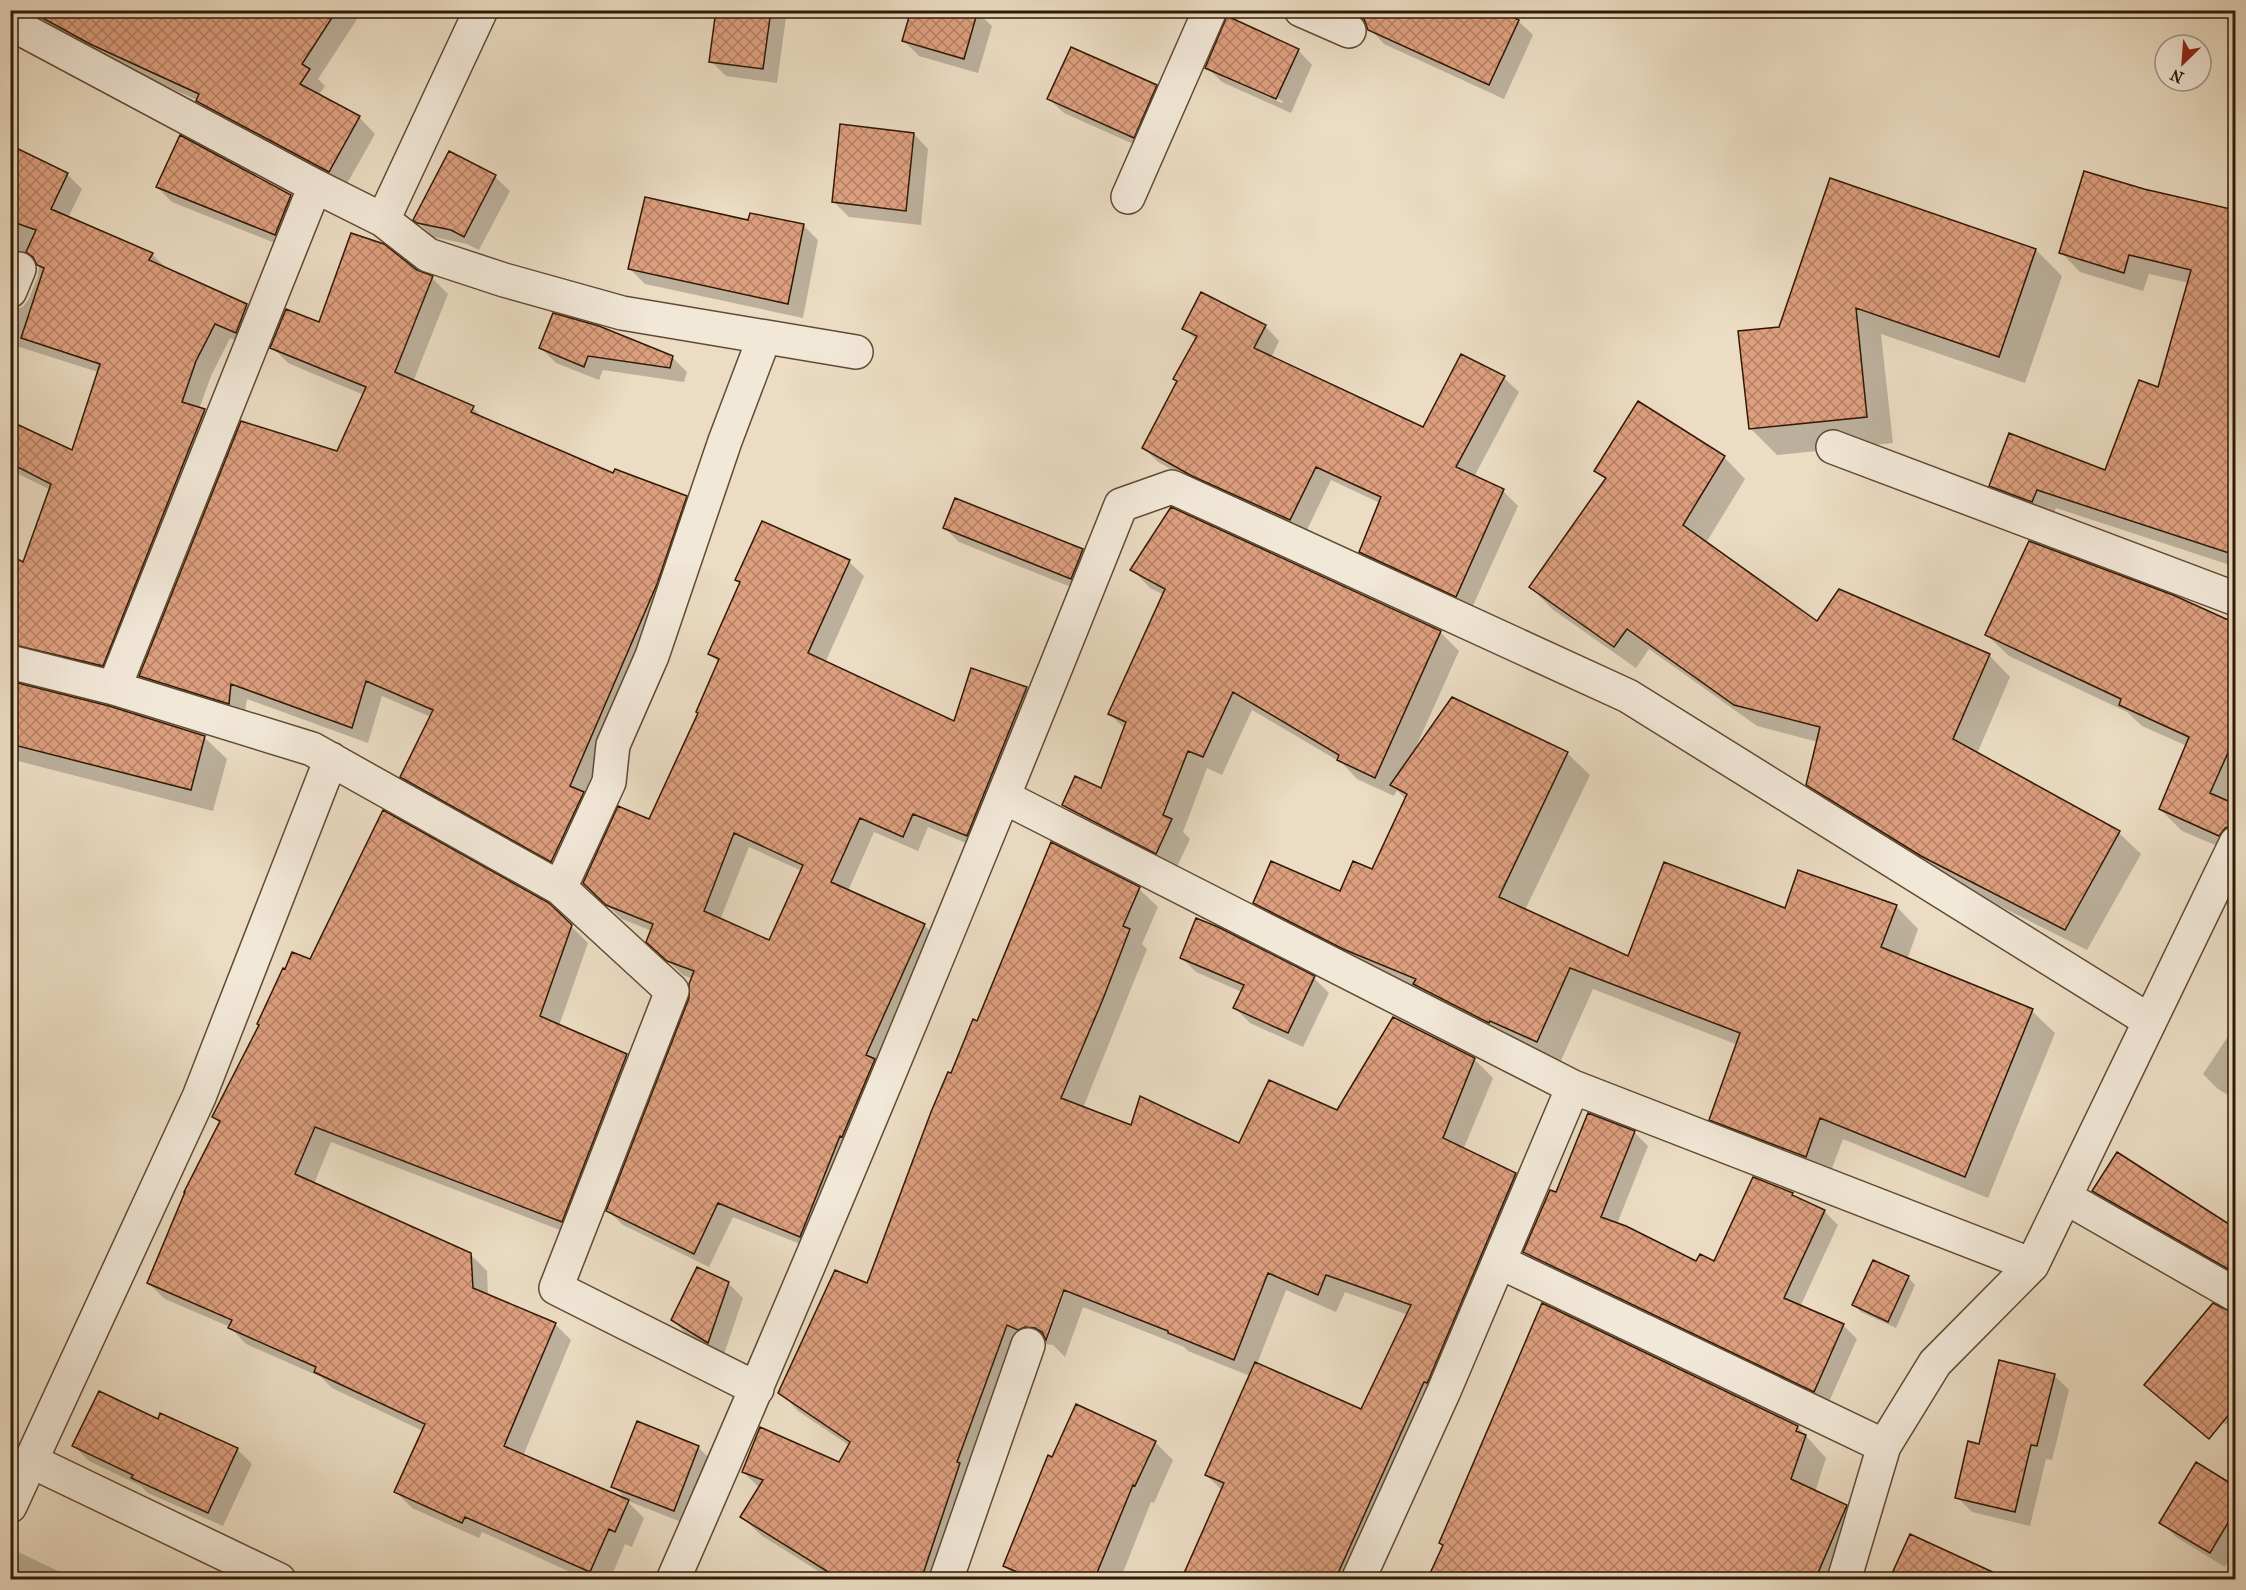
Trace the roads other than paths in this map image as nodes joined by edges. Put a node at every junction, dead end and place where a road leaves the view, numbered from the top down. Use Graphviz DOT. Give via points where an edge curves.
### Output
graph roads {
  1 [pos="482,10"];
  2 [pos="1210,10"];
  3 [pos="1301,10"];
  4 [pos="10,23"];
  5 [pos="1349,31"];
  6 [pos="315,186"];
  7 [pos="1128,197"];
  8 [pos="383,220"];
  9 [pos="764,338"];
  10 [pos="855,352"];
  11 [pos="1833,447"];
  12 [pos="2235,599"];
  13 [pos="10,662"];
  14 [pos="114,688"];
  15 [pos="331,759"];
  16 [pos="1004,796"];
  17 [pos="2235,843"];
  18 [pos="560,888"];
  19 [pos="2150,1021"];
  20 [pos="1573,1087"];
  21 [pos="2065,1197"];
  22 [pos="1500,1262"];
  23 [pos="2032,1265"];
  24 [pos="2235,1295"];
  25 [pos="1028,1345"];
  26 [pos="757,1389"];
  27 [pos="1884,1446"];
  28 [pos="31,1461"];
  29 [pos="10,1506"];
  30 [pos="279,1580"];
  31 [pos="673,1580"];
  32 [pos="946,1580"];
  33 [pos="1358,1580"];
  34 [pos="1844,1580"];
  1 -- 8 [label="street"];
  2 -- 7 [label="street"];
  3 -- 5 [label="street"];
  4 -- 6 [label="street"];
  6 -- 8 [label="street"];
  6 -- 14 [label="street"];
  8 -- 9 [label="street" via="428,255 504,280 622,313"];
  9 -- 10 [label="street"];
  9 -- 18 [label="street" via="652,656 613,745 609,782"];
  11 -- 12 [label="street"];
  13 -- 14 [label="street"];
  14 -- 15 [label="street" via="312,749"];
  15 -- 18 [label="street"];
  15 -- 28 [label="street" via="199,1097"];
  16 -- 19 [label="street" via="1121,505 1172,487 1628,696"];
  16 -- 20 [label="street"];
  16 -- 26 [label="street"];
  17 -- 19 [label="street"];
  18 -- 26 [label="street" via="672,991 556,1288"];
  19 -- 21 [label="street"];
  20 -- 22 [label="street"];
  20 -- 23 [label="street"];
  21 -- 23 [label="street"];
  21 -- 24 [label="street"];
  22 -- 27 [label="street"];
  22 -- 33 [label="street"];
  23 -- 27 [label="street" via="1935,1363"];
  25 -- 32 [label="street"];
  26 -- 31 [label="street"];
  27 -- 34 [label="street"];
  28 -- 29 [label="street"];
  28 -- 30 [label="street"];
}
